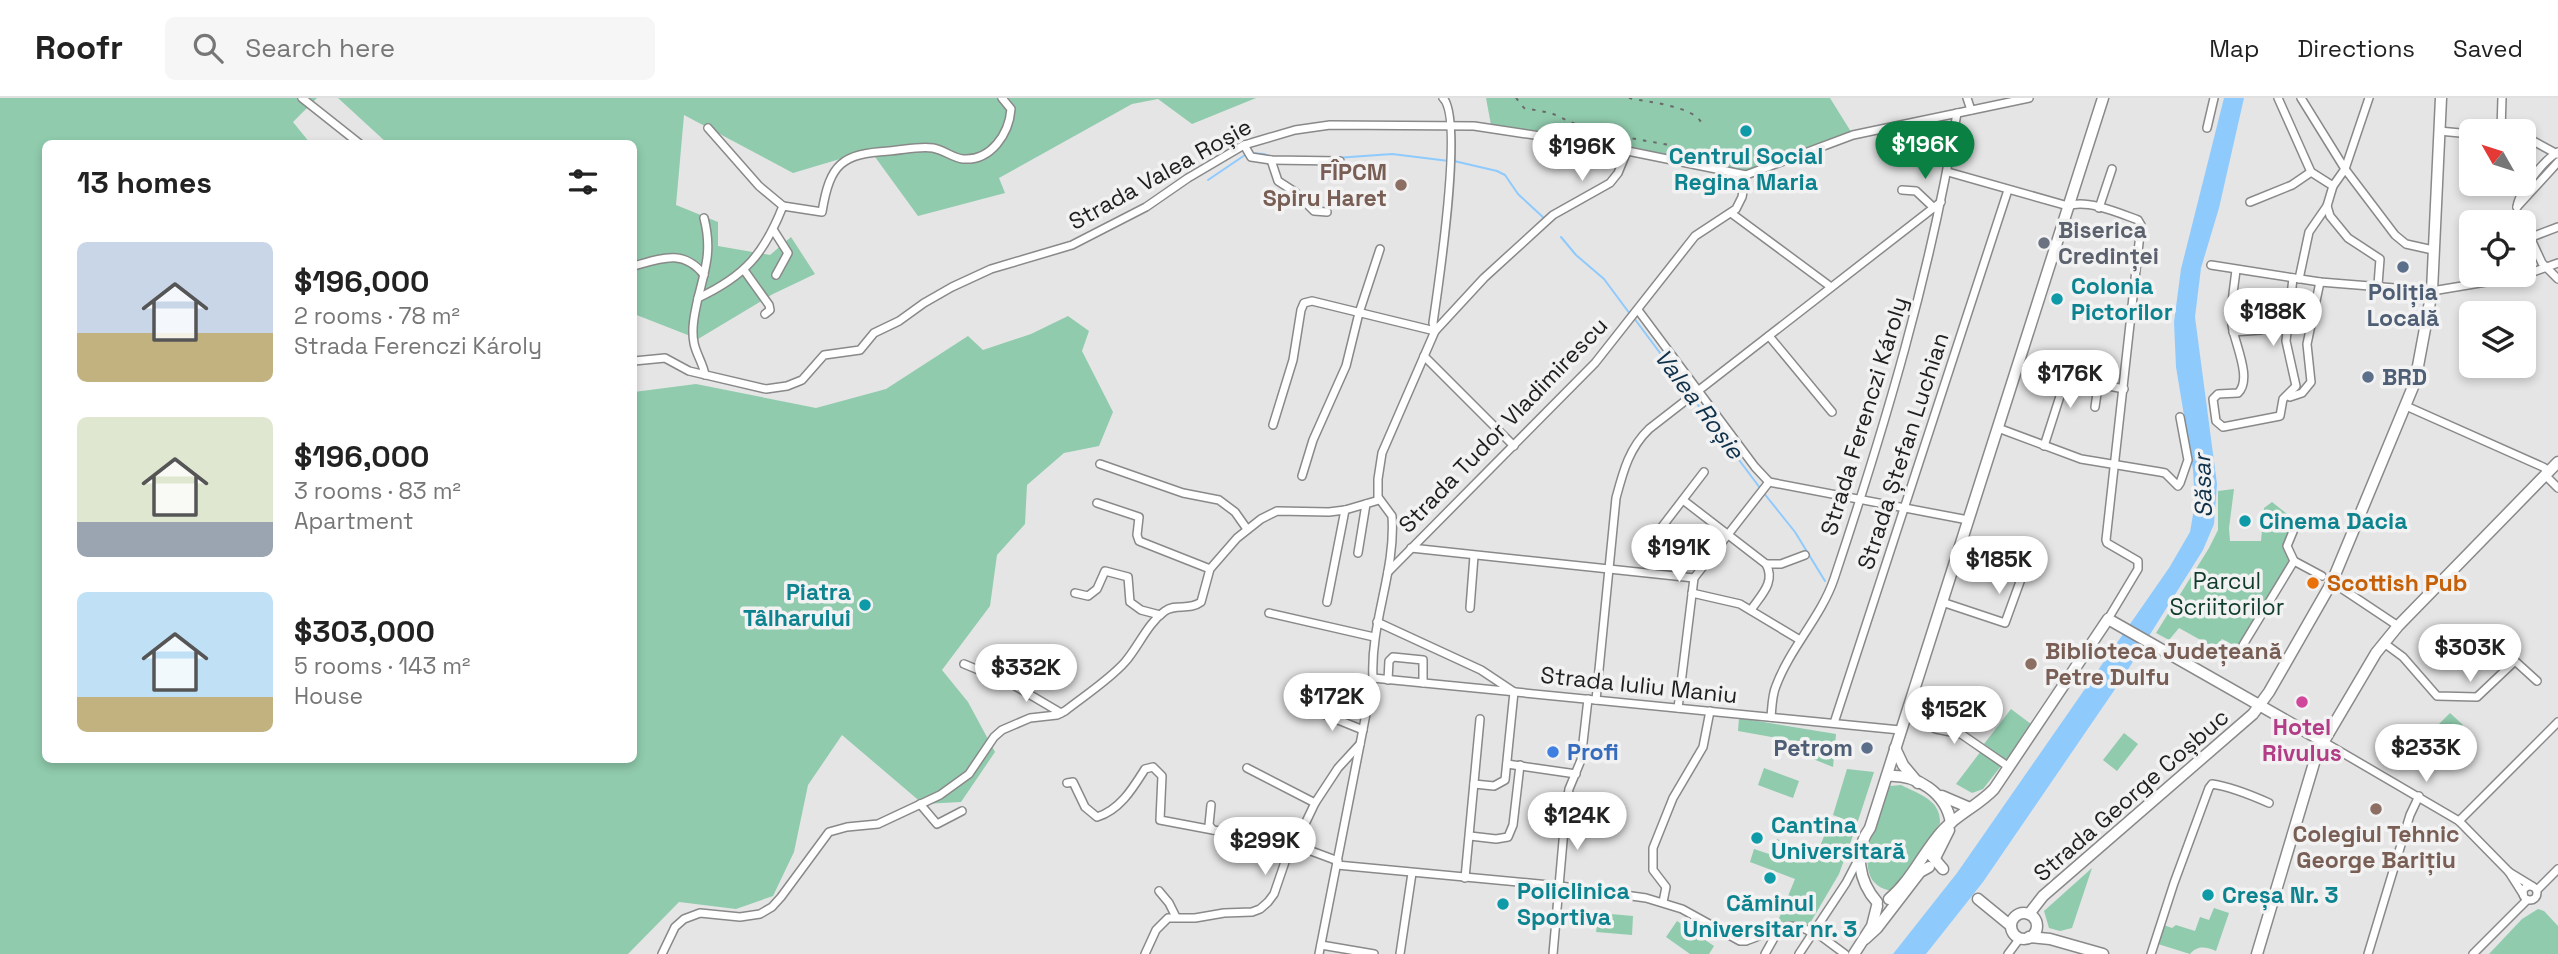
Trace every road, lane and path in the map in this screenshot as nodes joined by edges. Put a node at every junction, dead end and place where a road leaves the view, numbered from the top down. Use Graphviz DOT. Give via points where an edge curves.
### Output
graph roads {
  1 [pos="302,98"];
  2 [pos="1002,98"];
  3 [pos="1443,98"];
  4 [pos="1967,98"];
  5 [pos="2029,98"];
  6 [pos="2103,98"];
  7 [pos="2214,98"];
  8 [pos="2278,98"];
  9 [pos="2301,98"];
  10 [pos="2369,98"];
  11 [pos="2441,98"];
  12 [pos="2502,98"];
  13 [pos="1971,110"];
  14 [pos="1957,113"];
  15 [pos="2501,119"];
  16 [pos="1451,125"];
  17 [pos="708,128"];
  18 [pos="2207,128"];
  19 [pos="2438,131"];
  20 [pos="2459,133"];
  21 [pos="355,140"];
  22 [pos="2536,142"];
  23 [pos="1244,145"];
  24 [pos="1627,151"];
  25 [pos="2557,153"];
  26 [pos="1272,160"];
  27 [pos="1340,160"];
  28 [pos="2558,162"];
  29 [pos="2112,169"];
  30 [pos="2344,169"];
  31 [pos="1948,172"];
  32 [pos="2311,172"];
  33 [pos="1746,175"];
  34 [pos="2536,180"];
  35 [pos="2536,183"];
  36 [pos="2333,186"];
  37 [pos="1902,190"];
  38 [pos="2008,190"];
  39 [pos="2250,202"];
  40 [pos="1938,205"];
  41 [pos="782,206"];
  42 [pos="2068,206"];
  43 [pos="2328,206"];
  44 [pos="2099,208"];
  45 [pos="1327,212"];
  46 [pos="1731,213"];
  47 [pos="704,218"];
  48 [pos="2558,227"];
  49 [pos="774,230"];
  50 [pos="2536,235"];
  51 [pos="1380,249"];
  52 [pos="2433,250"];
  53 [pos="2536,251"];
  54 [pos="2558,263"];
  55 [pos="637,265"];
  56 [pos="2211,265"];
  57 [pos="2545,268"];
  58 [pos="744,270"];
  59 [pos="2236,270"];
  60 [pos="704,275"];
  61 [pos="776,275"];
  62 [pos="2296,279"];
  63 [pos="2558,279"];
  64 [pos="2320,282"];
  65 [pos="2378,285"];
  66 [pos="1831,287"];
  67 [pos="2432,292"];
  68 [pos="698,298"];
  69 [pos="1359,313"];
  70 [pos="765,314"];
  71 [pos="1634,314"];
  72 [pos="2261,330"];
  73 [pos="1435,331"];
  74 [pos="2234,332"];
  75 [pos="1769,336"];
  76 [pos="1424,356"];
  77 [pos="637,361"];
  78 [pos="2070,365"];
  79 [pos="2100,373"];
  80 [pos="705,375"];
  81 [pos="2099,384"];
  82 [pos="2124,389"];
  83 [pos="1694,394"];
  84 [pos="2283,399"];
  85 [pos="2406,406"];
  86 [pos="2095,407"];
  87 [pos="1832,412"];
  88 [pos="2180,417"];
  89 [pos="1273,425"];
  90 [pos="1998,428"];
  91 [pos="1514,446"];
  92 [pos="2044,446"];
  93 [pos="2558,462"];
  94 [pos="1100,464"];
  95 [pos="2116,464"];
  96 [pos="1704,472"];
  97 [pos="2546,474"];
  98 [pos="1301,476"];
  99 [pos="1769,482"];
  100 [pos="2558,488"];
  101 [pos="1380,500"];
  102 [pos="1683,500"];
  103 [pos="1860,500"];
  104 [pos="1097,503"];
  105 [pos="1366,504"];
  106 [pos="1905,508"];
  107 [pos="1345,510"];
  108 [pos="1968,520"];
  109 [pos="2297,522"];
  110 [pos="1247,528"];
  111 [pos="1658,532"];
  112 [pos="1728,534"];
  113 [pos="1411,548"];
  114 [pos="2035,549"];
  115 [pos="1358,553"];
  116 [pos="1805,555"];
  117 [pos="1474,556"];
  118 [pos="2294,561"];
  119 [pos="1766,564"];
  120 [pos="1210,569"];
  121 [pos="1611,569"];
  122 [pos="1388,572"];
  123 [pos="2322,576"];
  124 [pos="1694,578"];
  125 [pos="2332,582"];
  126 [pos="1075,593"];
  127 [pos="1692,593"];
  128 [pos="1326,601"];
  129 [pos="1942,602"];
  130 [pos="1470,608"];
  131 [pos="1751,610"];
  132 [pos="1269,613"];
  133 [pos="1160,615"];
  134 [pos="2108,619"];
  135 [pos="1377,622"];
  136 [pos="2399,626"];
  137 [pos="1374,637"];
  138 [pos="1800,640"];
  139 [pos="2384,643"];
  140 [pos="2243,653"];
  141 [pos="964,664"];
  142 [pos="1373,678"];
  143 [pos="1388,680"];
  144 [pos="2537,681"];
  145 [pos="1423,683"];
  146 [pos="1514,692"];
  147 [pos="1592,700"];
  148 [pos="2260,705"];
  149 [pos="1678,708"];
  150 [pos="1311,709"];
  151 [pos="1710,711"];
  152 [pos="1062,713"];
  153 [pos="1906,715"];
  154 [pos="1771,717"];
  155 [pos="1480,719"];
  156 [pos="2558,722"];
  157 [pos="1834,723"];
  158 [pos="1363,730"];
  159 [pos="1900,730"];
  160 [pos="2323,742"];
  161 [pos="1361,743"];
  162 [pos="1895,748"];
  163 [pos="1507,764"];
  164 [pos="1520,765"];
  165 [pos="2009,767"];
  166 [pos="1247,768"];
  167 [pos="1576,775"];
  168 [pos="1887,776"];
  169 [pos="1067,783"];
  170 [pos="1918,783"];
  171 [pos="1475,784"];
  172 [pos="1937,794"];
  173 [pos="2419,796"];
  174 [pos="1315,803"];
  175 [pos="2269,803"];
  176 [pos="920,804"];
  177 [pos="1211,806"];
  178 [pos="1970,808"];
  179 [pos="962,811"];
  180 [pos="2459,821"];
  181 [pos="1951,823"];
  182 [pos="1870,828"];
  183 [pos="1213,830"];
  184 [pos="1470,836"];
  185 [pos="1293,847"];
  186 [pos="1861,854"];
  187 [pos="1337,863"];
  188 [pos="1933,863"];
  189 [pos="2558,869"];
  190 [pos="2509,872"];
  191 [pos="1412,873"];
  192 [pos="1465,878"];
  193 [pos="1862,879"];
  194 [pos="1846,883"];
  195 [pos="1560,886"];
  196 [pos="2534,888"];
  197 [pos="1159,891"];
  198 [pos="2525,897"];
  199 [pos="1978,899"];
  200 [pos="1882,901"];
  201 [pos="1663,902"];
  202 [pos="1993,911"];
  203 [pos="2025,914"];
  204 [pos="1176,917"];
  205 [pos="2036,923"];
  206 [pos="2011,926"];
  207 [pos="1877,928"];
  208 [pos="1780,929"];
  209 [pos="1813,932"];
  210 [pos="2024,937"];
  211 [pos="1865,939"];
  212 [pos="2050,939"];
  213 [pos="1320,950"];
  214 [pos="662,954"];
  215 [pos="1145,954"];
  216 [pos="1374,954"];
  217 [pos="1399,954"];
  218 [pos="1553,954"];
  219 [pos="1765,954"];
  220 [pos="1799,954"];
  221 [pos="1845,954"];
  222 [pos="1854,954"];
  223 [pos="2008,954"];
  224 [pos="2103,954"];
  225 [pos="2151,954"];
  226 [pos="2257,954"];
  227 [pos="2368,954"];
  228 [pos="2473,954"];
  1 -- 21 [label="street"];
  2 -- 41 [label="street" via="1011,109 1008,125 987,153 961,159 931,148 865,152 840,164 822,212"];
  3 -- 16 [label="street"];
  4 -- 13 [label="street"];
  5 -- 13 [label="street"];
  6 -- 42 [label="main road"];
  7 -- 18 [label="street"];
  8 -- 32 [label="street"];
  9 -- 30 [label="street"];
  10 -- 30 [label="street"];
  11 -- 19 [label="main road, Strada George Coșbuc"];
  12 -- 15 [label="street"];
  13 -- 14 [label="street"];
  14 -- 31 [label="street, Strada Ferenczi Károly"];
  14 -- 33 [label="street" via="1849,136"];
  16 -- 23 [label="street, Strada Valea Roșie" via="1320,126"];
  16 -- 24 [label="street, Strada Valea Roșie"];
  16 -- 73 [label="street"];
  17 -- 41 [label="street"];
  19 -- 20 [label="street"];
  19 -- 52 [label="main road, Strada George Coșbuc"];
  22 -- 25 [label="street"];
  23 -- 26 [label="street" via="1248,155"];
  23 -- 80 [label="street, Strada Valea Roșie" via="1146,207 1072,245 978,274 931,298 874,333 860,350 824,355 800,381 766,389"];
  24 -- 33 [label="street, Strada Valea Roșie"];
  24 -- 73 [label="street" via="1610,183 1547,221"];
  25 -- 34 [label="street"];
  26 -- 27 [label="street"];
  26 -- 45 [label="street" via="1278,181 1314,211"];
  28 -- 35 [label="street"];
  29 -- 44 [label="street"];
  30 -- 36 [label="street"];
  30 -- 52 [label="street" via="2399,240"];
  31 -- 38 [label="street"];
  31 -- 40 [label="street, Strada Ferenczi Károly"];
  32 -- 36 [label="street"];
  32 -- 39 [label="street"];
  33 -- 46 [label="street" via="1742,197"];
  36 -- 43 [label="street"];
  37 -- 40 [label="street" via="1916,191"];
  38 -- 42 [label="street"];
  38 -- 106 [label="street, Strada Ștefan Luchian"];
  40 -- 66 [label="street"];
  40 -- 103 [label="street, Strada Ferenczi Károly" via="1925,279"];
  41 -- 49 [label="street"];
  42 -- 44 [label="street"];
  42 -- 90 [label="main road"];
  43 -- 62 [label="street" via="2309,232"];
  43 -- 65 [label="street" via="2330,216 2348,238 2380,260"];
  44 -- 82 [label="street" via="2138,220 2141,225"];
  46 -- 66 [label="street"];
  46 -- 71 [label="street, Strada Tudor Vladimirescu" via="1695,236"];
  47 -- 60 [label="street" via="709,241"];
  48 -- 50 [label="street"];
  49 -- 58 [label="street"];
  49 -- 61 [label="street" via="788,253"];
  51 -- 69 [label="street"];
  52 -- 67 [label="main road, Strada George Coșbuc"];
  53 -- 57 [label="street"];
  54 -- 57 [label="street"];
  55 -- 60 [label="street" via="680,257"];
  56 -- 59 [label="street"];
  57 -- 63 [label="street"];
  57 -- 67 [label="street"];
  58 -- 68 [label="street"];
  58 -- 70 [label="street" via="769,304"];
  59 -- 62 [label="street"];
  59 -- 74 [label="street"];
  60 -- 68 [label="street"];
  62 -- 64 [label="street"];
  62 -- 84 [label="street" via="2286,341 2296,386"];
  64 -- 65 [label="street"];
  64 -- 84 [label="street" via="2307,344 2311,382 2302,393"];
  65 -- 67 [label="street"];
  66 -- 75 [label="street"];
  67 -- 85 [label="main road, Strada George Coșbuc" via="2420,362"];
  68 -- 80 [label="street" via="694,342"];
  69 -- 73 [label="street"];
  69 -- 89 [label="street" via="1304,303"];
  69 -- 98 [label="street" via="1346,366"];
  71 -- 83 [label="street"];
  71 -- 91 [label="street, Strada Tudor Vladimirescu" via="1595,363"];
  72 -- 74 [label="street"];
  73 -- 76 [label="street"];
  74 -- 84 [label="street" via="2244,387 2238,393 2215,396 2216,421 2227,427 2280,416"];
  75 -- 83 [label="street"];
  75 -- 87 [label="street"];
  76 -- 91 [label="street"];
  76 -- 101 [label="street" via="1382,453"];
  77 -- 80 [label="street, Strada Valea Roșie" via="665,358"];
  78 -- 92 [label="street"];
  79 -- 81 [label="street"];
  81 -- 82 [label="street"];
  81 -- 86 [label="street"];
  82 -- 95 [label="street"];
  83 -- 99 [label="street"];
  83 -- 121 [label="street" via="1649,429 1631,452 1616,498"];
  85 -- 97 [label="street" via="2543,467"];
  85 -- 125 [label="main road, Strada George Coșbuc"];
  88 -- 95 [label="street" via="2188,460 2178,486 2165,474"];
  90 -- 92 [label="street"];
  90 -- 108 [label="main road"];
  91 -- 113 [label="street, Strada Tudor Vladimirescu"];
  92 -- 95 [label="street" via="2081,459"];
  93 -- 97 [label="main road"];
  94 -- 110 [label="street" via="1183,493 1219,500"];
  95 -- 134 [label="street" via="2106,540 2138,561 2138,569"];
  96 -- 102 [label="street"];
  97 -- 100 [label="street"];
  97 -- 136 [label="main road"];
  99 -- 103 [label="street"];
  99 -- 112 [label="street"];
  101 -- 105 [label="street"];
  101 -- 122 [label="street" via="1392,516"];
  102 -- 111 [label="street"];
  102 -- 112 [label="street"];
  103 -- 106 [label="street"];
  103 -- 138 [label="street, Strada Ferenczi Károly" via="1831,588"];
  104 -- 120 [label="street" via="1139,517 1139,541"];
  105 -- 107 [label="street"];
  105 -- 115 [label="street"];
  106 -- 108 [label="street"];
  106 -- 157 [label="street, Strada Ștefan Luchian"];
  107 -- 110 [label="street" via="1278,511"];
  107 -- 128 [label="street"];
  108 -- 129 [label="main road"];
  109 -- 118 [label="street" via="2287,546"];
  110 -- 120 [label="street"];
  112 -- 119 [label="street"];
  112 -- 124 [label="street"];
  113 -- 117 [label="street"];
  113 -- 122 [label="street, Strada Tudor Vladimirescu"];
  114 -- 129 [label="street" via="2005,623"];
  116 -- 119 [label="street" via="1782,564"];
  117 -- 121 [label="street"];
  117 -- 130 [label="street"];
  118 -- 123 [label="street"];
  118 -- 140 [label="street" via="2243,645"];
  119 -- 131 [label="street" via="1769,582"];
  120 -- 133 [label="street" via="1201,603 1169,608"];
  121 -- 124 [label="street"];
  121 -- 147 [label="street"];
  122 -- 135 [label="street"];
  124 -- 127 [label="street"];
  125 -- 136 [label="street"];
  125 -- 148 [label="main road, Strada George Coșbuc"];
  126 -- 133 [label="street" via="1088,596 1097,589 1105,571 1128,577 1130,602"];
  127 -- 131 [label="street" via="1732,600"];
  127 -- 149 [label="street"];
  129 -- 153 [label="main road"];
  131 -- 138 [label="street"];
  132 -- 137 [label="street"];
  133 -- 152 [label="street" via="1125,662"];
  134 -- 148 [label="main road"];
  134 -- 165 [label="main road"];
  135 -- 137 [label="street"];
  135 -- 146 [label="street" via="1480,670"];
  136 -- 139 [label="main road"];
  137 -- 142 [label="street"];
  138 -- 154 [label="street, Strada Ferenczi Károly" via="1775,688"];
  139 -- 144 [label="street" via="2438,696 2477,697 2515,661"];
  139 -- 160 [label="main road"];
  141 -- 152 [label="street" via="1010,683"];
  142 -- 143 [label="street, Strada Iuliu Maniu"];
  142 -- 158 [label="street"];
  143 -- 145 [label="street, Strada Iuliu Maniu"];
  143 -- 145 [label="street" via="1389,661 1398,656 1423,660"];
  145 -- 146 [label="street, Strada Iuliu Maniu"];
  146 -- 147 [label="street, Strada Iuliu Maniu"];
  146 -- 163 [label="street"];
  147 -- 149 [label="street, Strada Iuliu Maniu"];
  147 -- 167 [label="street"];
  148 -- 160 [label="main road"];
  148 -- 203 [label="main road, Strada George Coșbuc"];
  149 -- 151 [label="street, Strada Iuliu Maniu"];
  150 -- 158 [label="street"];
  151 -- 154 [label="street, Strada Iuliu Maniu"];
  151 -- 201 [label="street" via="1703,747 1673,798 1653,848 1653,870 1665,887"];
  152 -- 176 [label="street" via="1030,718 1002,730 963,780"];
  153 -- 159 [label="main road"];
  153 -- 165 [label="street" via="1961,734"];
  154 -- 157 [label="street, Strada Iuliu Maniu"];
  155 -- 171 [label="street"];
  156 -- 180 [label="street"];
  157 -- 159 [label="street, Strada Iuliu Maniu"];
  158 -- 161 [label="street"];
  159 -- 162 [label="main road"];
  160 -- 173 [label="street"];
  160 -- 226 [label="main road"];
  161 -- 174 [label="street"];
  161 -- 187 [label="street"];
  162 -- 168 [label="main road"];
  162 -- 170 [label="main road"];
  163 -- 164 [label="street"];
  163 -- 171 [label="street" via="1505,780 1499,786"];
  164 -- 167 [label="street"];
  164 -- 184 [label="street" via="1508,837"];
  165 -- 178 [label="main road" via="1986,797"];
  166 -- 174 [label="street"];
  167 -- 195 [label="street" via="1565,816"];
  168 -- 170 [label="main road"];
  168 -- 182 [label="main road"];
  169 -- 183 [label="street" via="1073,782 1085,807 1097,817 1107,814 1130,793 1145,769 1153,767 1162,776 1160,820"];
  170 -- 172 [label="main road"];
  171 -- 184 [label="street"];
  172 -- 178 [label="main road"];
  172 -- 181 [label="main road" via="1947,806"];
  173 -- 180 [label="street"];
  173 -- 227 [label="street"];
  174 -- 185 [label="street"];
  175 -- 225 [label="street" via="2212,784"];
  176 -- 179 [label="street" via="937,824"];
  176 -- 214 [label="street" via="878,824 829,832 772,907 740,917 700,913 684,919"];
  177 -- 183 [label="street" via="1209,825"];
  178 -- 181 [label="main road"];
  180 -- 190 [label="street"];
  181 -- 188 [label="main road"];
  182 -- 186 [label="main road"];
  182 -- 200 [label="main road" via="1865,873"];
  183 -- 185 [label="street" via="1261,837 1276,848"];
  184 -- 192 [label="street"];
  185 -- 187 [label="street"];
  185 -- 204 [label="street" via="1274,894 1261,909"];
  186 -- 193 [label="main road"];
  186 -- 194 [label="street"];
  187 -- 191 [label="street"];
  187 -- 213 [label="street"];
  188 -- 200 [label="main road"];
  188 -- 207 [label="main road" via="1920,872"];
  189 -- 196 [label="street"];
  190 -- 196 [label="street"];
  190 -- 198 [label="street"];
  191 -- 192 [label="street"];
  191 -- 217 [label="street"];
  192 -- 195 [label="street"];
  193 -- 194 [label="street"];
  193 -- 200 [label="main road"];
  194 -- 209 [label="street"];
  195 -- 201 [label="street"];
  195 -- 218 [label="street"];
  196 -- 198 [label="street" via="2526,888"];
  196 -- 198 [label="street" via="2536,899"];
  197 -- 204 [label="street"];
  198 -- 228 [label="street"];
  199 -- 202 [label="main road"];
  200 -- 207 [label="main road" via="1881,911 1887,910"];
  200 -- 211 [label="main road"];
  201 -- 208 [label="street" via="1740,941"];
  202 -- 203 [label="main road"];
  202 -- 206 [label="main road"];
  203 -- 205 [label="main road"];
  203 -- 206 [label="main road" via="2013,919"];
  204 -- 215 [label="street" via="1156,930"];
  205 -- 210 [label="main road" via="2034,933"];
  205 -- 212 [label="main road"];
  206 -- 210 [label="main road"];
  207 -- 211 [label="main road"];
  208 -- 209 [label="street" via="1798,925"];
  208 -- 219 [label="street"];
  209 -- 220 [label="street"];
  209 -- 221 [label="street"];
  210 -- 212 [label="main road"];
  210 -- 223 [label="street"];
  211 -- 222 [label="main road"];
  212 -- 224 [label="main road"];
  213 -- 216 [label="street"];
}
